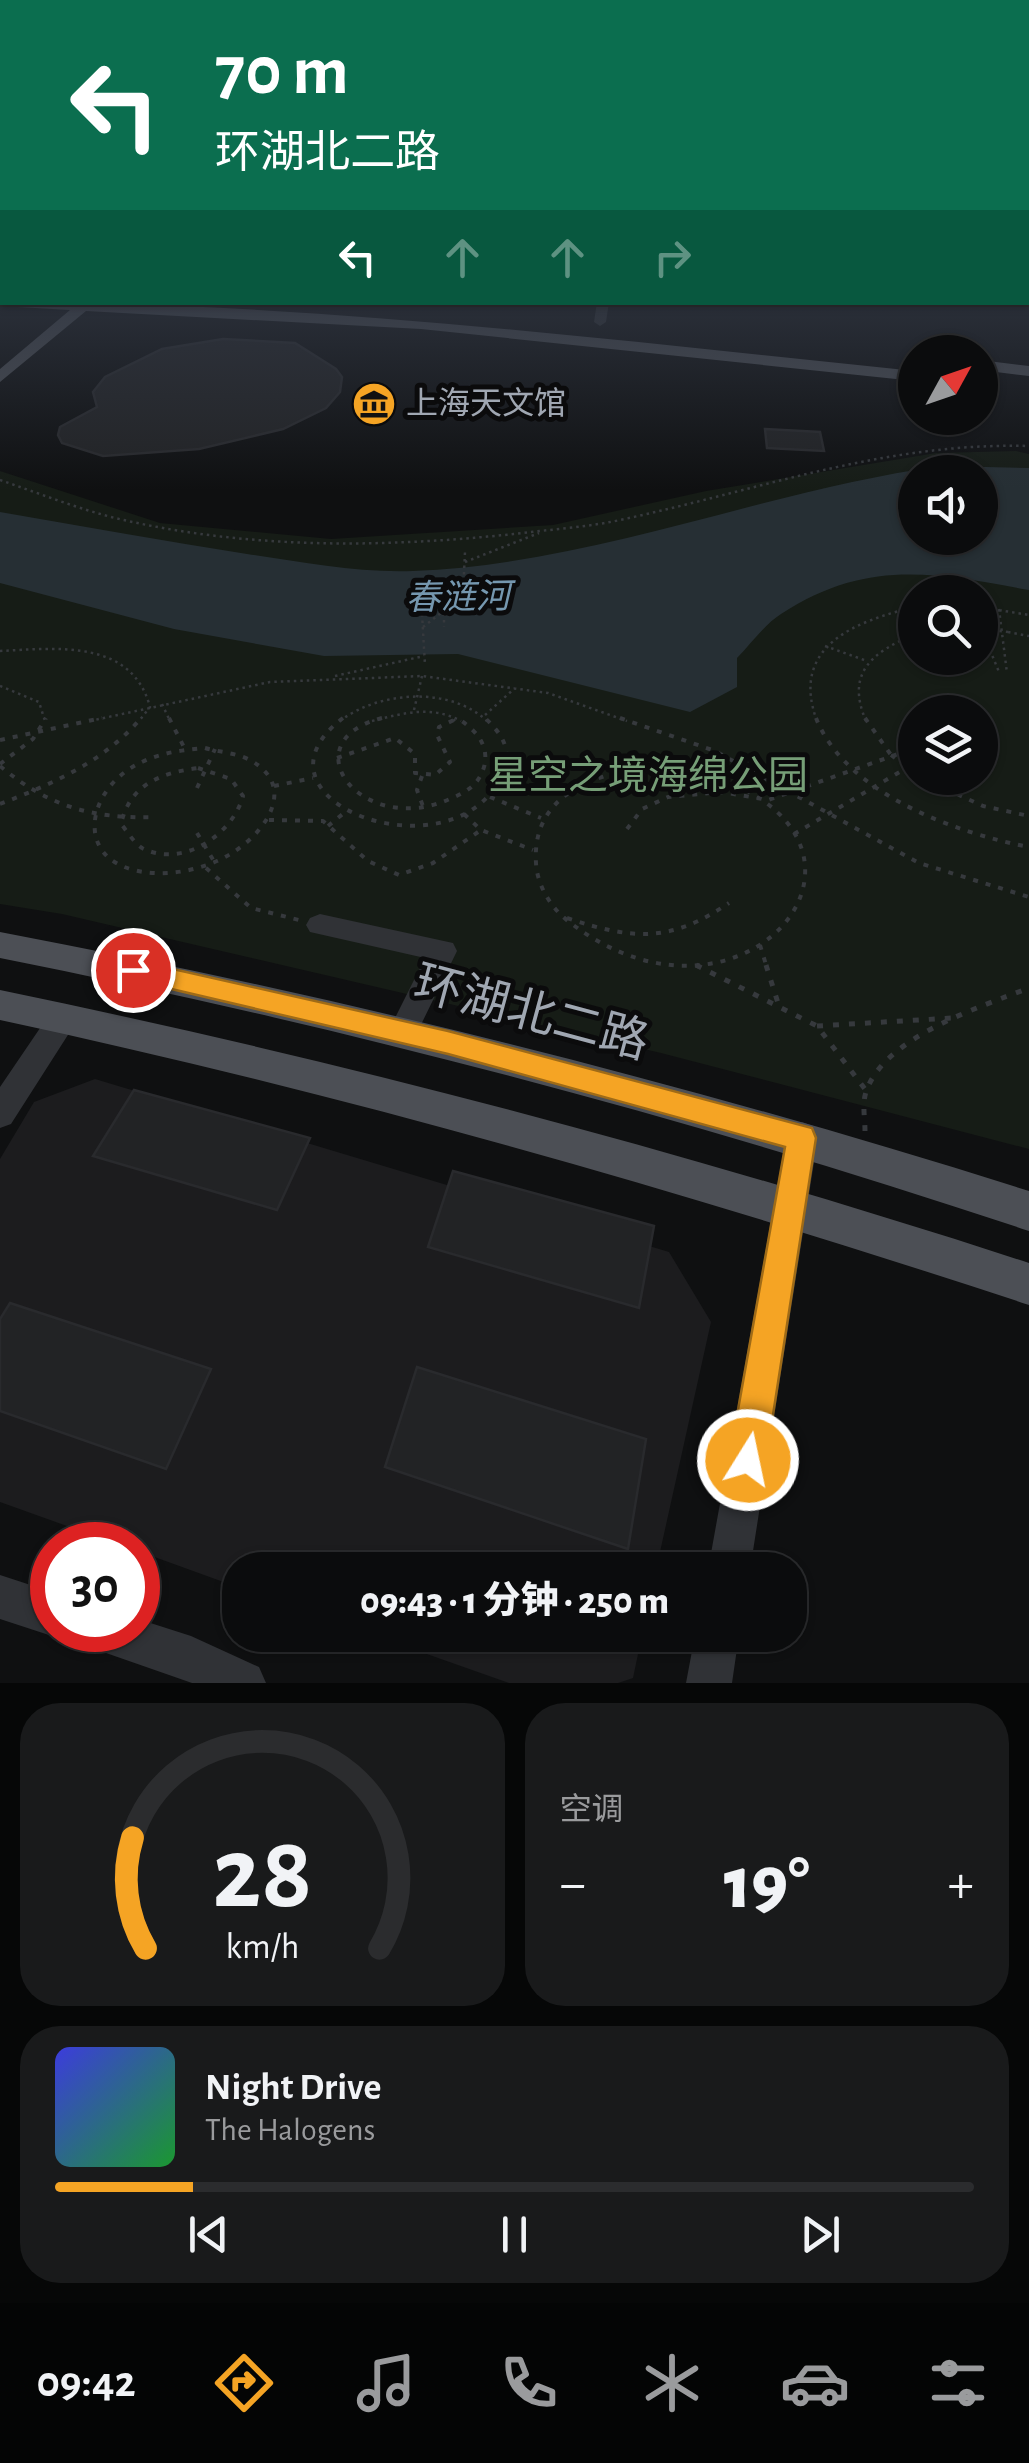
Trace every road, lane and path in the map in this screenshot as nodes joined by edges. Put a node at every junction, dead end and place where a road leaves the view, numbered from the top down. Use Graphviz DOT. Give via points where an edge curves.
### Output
graph roads {
  1 [pos="52,333"];
  2 [pos="494,333"];
  3 [pos="998,367"];
  4 [pos="1029,371"];
  5 [pos="898,374"];
  6 [pos="0,377"];
  7 [pos="1029,446"];
  8 [pos="0,480"];
  9 [pos="545,530"];
  10 [pos="479,545"];
  11 [pos="465,552"];
  12 [pos="481,556"];
  13 [pos="464,562"];
  14 [pos="464,578"];
  15 [pos="444,581"];
  16 [pos="464,594"];
  17 [pos="444,595"];
  18 [pos="444,609"];
  19 [pos="998,610"];
  20 [pos="898,611"];
  21 [pos="422,614"];
  22 [pos="1029,616"];
  23 [pos="423,627"];
  24 [pos="444,627"];
  25 [pos="998,631"];
  26 [pos="1029,636"];
  27 [pos="898,641"];
  28 [pos="825,646"];
  29 [pos="0,651"];
  30 [pos="424,656"];
  31 [pos="397,661"];
  32 [pos="868,662"];
  33 [pos="425,664"];
  34 [pos="1007,673"];
  35 [pos="393,676"];
  36 [pos="422,676"];
  37 [pos="326,678"];
  38 [pos="0,686"];
  39 [pos="516,688"];
  40 [pos="416,697"];
  41 [pos="162,704"];
  42 [pos="150,707"];
  43 [pos="414,710"];
  44 [pos="485,715"];
  45 [pos="458,718"];
  46 [pos="41,732"];
  47 [pos="0,740"];
  48 [pos="215,749"];
  49 [pos="185,750"];
  50 [pos="898,754"];
  51 [pos="337,758"];
  52 [pos="898,760"];
  53 [pos="0,765"];
  54 [pos="205,769"];
  55 [pos="854,770"];
  56 [pos="898,773"];
  57 [pos="422,776"];
  58 [pos="314,778"];
  59 [pos="274,786"];
  60 [pos="875,786"];
  61 [pos="197,788"];
  62 [pos="29,792"];
  63 [pos="788,793"];
  64 [pos="960,795"];
  65 [pos="490,797"];
  66 [pos="764,802"];
  67 [pos="0,804"];
  68 [pos="424,809"];
  69 [pos="345,812"];
  70 [pos="464,814"];
  71 [pos="827,814"];
  72 [pos="1029,816"];
  73 [pos="154,817"];
  74 [pos="542,818"];
  75 [pos="92,819"];
  76 [pos="121,819"];
  77 [pos="269,820"];
  78 [pos="328,826"];
  79 [pos="628,829"];
  80 [pos="481,830"];
  81 [pos="198,833"];
  82 [pos="794,834"];
  83 [pos="205,844"];
  84 [pos="1029,848"];
  85 [pos="533,850"];
  86 [pos="215,864"];
  87 [pos="206,868"];
  88 [pos="1029,897"];
  89 [pos="729,903"];
  90 [pos="562,917"];
  91 [pos="320,925"];
  92 [pos="0,945"];
  93 [pos="760,945"];
  94 [pos="692,964"];
  95 [pos="1029,988"];
  96 [pos="778,1003"];
  97 [pos="0,1005"];
  98 [pos="63,1018"];
  99 [pos="956,1018"];
  100 [pos="817,1026"];
  101 [pos="403,1032"];
  102 [pos="866,1090"];
  103 [pos="0,1114"];
  104 [pos="802,1138"];
  105 [pos="864,1156"];
  106 [pos="792,1205"];
  107 [pos="1029,1211"];
  108 [pos="1029,1284"];
  109 [pos="732,1552"];
  110 [pos="0,1597"];
  111 [pos="30,1607"];
  112 [pos="160,1649"];
  113 [pos="714,1652"];
  114 [pos="243,1683"];
  115 [pos="709,1683"];
  1 -- 6 [label="main road"];
  2 -- 5 [label="main road"];
  3 -- 4 [label="main road"];
  7 -- 9 [label="path" via="966,442 880,454 652,513"];
  8 -- 10 [label="path" via="188,532 300,546"];
  9 -- 10 [label="path"];
  9 -- 12 [label="path"];
  10 -- 12 [label="path"];
  11 -- 13 [label="path"];
  12 -- 13 [label="path"];
  13 -- 14 [label="path"];
  14 -- 16 [label="path"];
  14 -- 17 [label="path"];
  15 -- 17 [label="path"];
  17 -- 18 [label="path"];
  18 -- 23 [label="path"];
  18 -- 24 [label="path"];
  19 -- 22 [label="path"];
  19 -- 34 [label="path"];
  20 -- 28 [label="path" via="848,626"];
  21 -- 23 [label="path"];
  23 -- 30 [label="path"];
  25 -- 26 [label="path, bridge"];
  27 -- 32 [label="path"];
  28 -- 32 [label="path"];
  28 -- 55 [label="path" via="811,668 810,704 830,744"];
  29 -- 42 [label="path" via="51,649 129,668 143,680"];
  30 -- 31 [label="path"];
  30 -- 33 [label="path"];
  31 -- 35 [label="path"];
  31 -- 37 [label="path"];
  32 -- 52 [label="path, bridge" via="858,680 859,709 876,740"];
  35 -- 36 [label="path"];
  35 -- 37 [label="path"];
  36 -- 39 [label="path"];
  36 -- 40 [label="path"];
  37 -- 41 [label="path"];
  38 -- 46 [label="path" via="40,702 46,718"];
  39 -- 44 [label="path"];
  39 -- 63 [label="path" via="548,692 716,751"];
  40 -- 43 [label="path"];
  40 -- 44 [label="path" via="460,702"];
  40 -- 58 [label="path" via="368,704 343,717 314,753"];
  41 -- 42 [label="path"];
  41 -- 49 [label="path"];
  42 -- 46 [label="path"];
  42 -- 62 [label="path" via="130,733 82,770"];
  43 -- 45 [label="path"];
  43 -- 51 [label="path" via="369,720 352,732"];
  44 -- 65 [label="path" via="502,732 510,754 506,776"];
  45 -- 57 [label="path" via="443,723 437,735 449,756 445,770"];
  45 -- 68 [label="path" via="484,743 482,776 448,802"];
  46 -- 47 [label="path"];
  46 -- 53 [label="path"];
  48 -- 49 [label="path"];
  48 -- 54 [label="path"];
  48 -- 59 [label="path" via="255,760"];
  49 -- 75 [label="path" via="124,772 104,790"];
  50 -- 55 [label="path"];
  51 -- 57 [label="path" via="350,758 389,736 400,738 416,754 415,773"];
  51 -- 68 [label="path" via="340,780 352,794 385,807"];
  53 -- 62 [label="path"];
  54 -- 61 [label="path"];
  54 -- 76 [label="path" via="178,770 142,785"];
  54 -- 83 [label="path" via="231,777 244,800 232,828"];
  55 -- 60 [label="path"];
  55 -- 63 [label="path"];
  56 -- 60 [label="path"];
  57 -- 68 [label="path" via="417,790"];
  58 -- 59 [label="path"];
  58 -- 69 [label="path" via="321,794"];
  59 -- 77 [label="path"];
  60 -- 71 [label="path"];
  60 -- 84 [label="path" via="931,818"];
  62 -- 67 [label="path"];
  62 -- 75 [label="path"];
  63 -- 66 [label="path"];
  63 -- 71 [label="path"];
  64 -- 72 [label="path"];
  65 -- 70 [label="path"];
  65 -- 74 [label="path"];
  66 -- 74 [label="path" via="711,773 632,766 564,793"];
  66 -- 79 [label="path" via="726,792 684,793 645,807"];
  66 -- 82 [label="path"];
  69 -- 70 [label="path" via="400,827"];
  69 -- 78 [label="path"];
  70 -- 80 [label="path"];
  71 -- 82 [label="path"];
  71 -- 88 [label="path" via="919,863"];
  73 -- 76 [label="path"];
  74 -- 85 [label="path"];
  75 -- 76 [label="path"];
  75 -- 87 [label="path" via="99,850 117,864 174,874"];
  76 -- 83 [label="path" via="126,837 156,852"];
  77 -- 78 [label="path"];
  77 -- 86 [label="path" via="259,836"];
  78 -- 80 [label="path" via="370,866 404,876 424,871"];
  80 -- 85 [label="path"];
  81 -- 83 [label="path"];
  82 -- 93 [label="path" via="807,872 802,904 781,932"];
  83 -- 86 [label="path"];
  85 -- 90 [label="path" via="539,884"];
  86 -- 87 [label="path"];
  87 -- 91 [label="path" via="251,908"];
  89 -- 90 [label="path" via="675,933 618,936"];
  90 -- 94 [label="path" via="599,944 646,960"];
  91 -- 101 [label="street" via="443,952"];
  92 -- 101 [label="main road, 环湖北二路" via="199,982"];
  93 -- 94 [label="path"];
  93 -- 96 [label="path"];
  94 -- 96 [label="path"];
  95 -- 99 [label="path"];
  96 -- 100 [label="path"];
  97 -- 98 [label="main road"];
  98 -- 103 [label="street"];
  98 -- 106 [label="main road" via="424,1100"];
  99 -- 100 [label="path"];
  99 -- 102 [label="path" via="926,1030"];
  100 -- 102 [label="path"];
  101 -- 104 [label="main road, 环湖北二路"];
  102 -- 105 [label="path"];
  104 -- 105 [label="main road, 环湖北二路"];
  104 -- 106 [label="street"];
  105 -- 107 [label="main road, 环湖北二路"];
  106 -- 108 [label="main road"];
  106 -- 109 [label="street"];
  110 -- 111 [label="street"];
  112 -- 114 [label="street"];
  113 -- 115 [label="street"];
}
